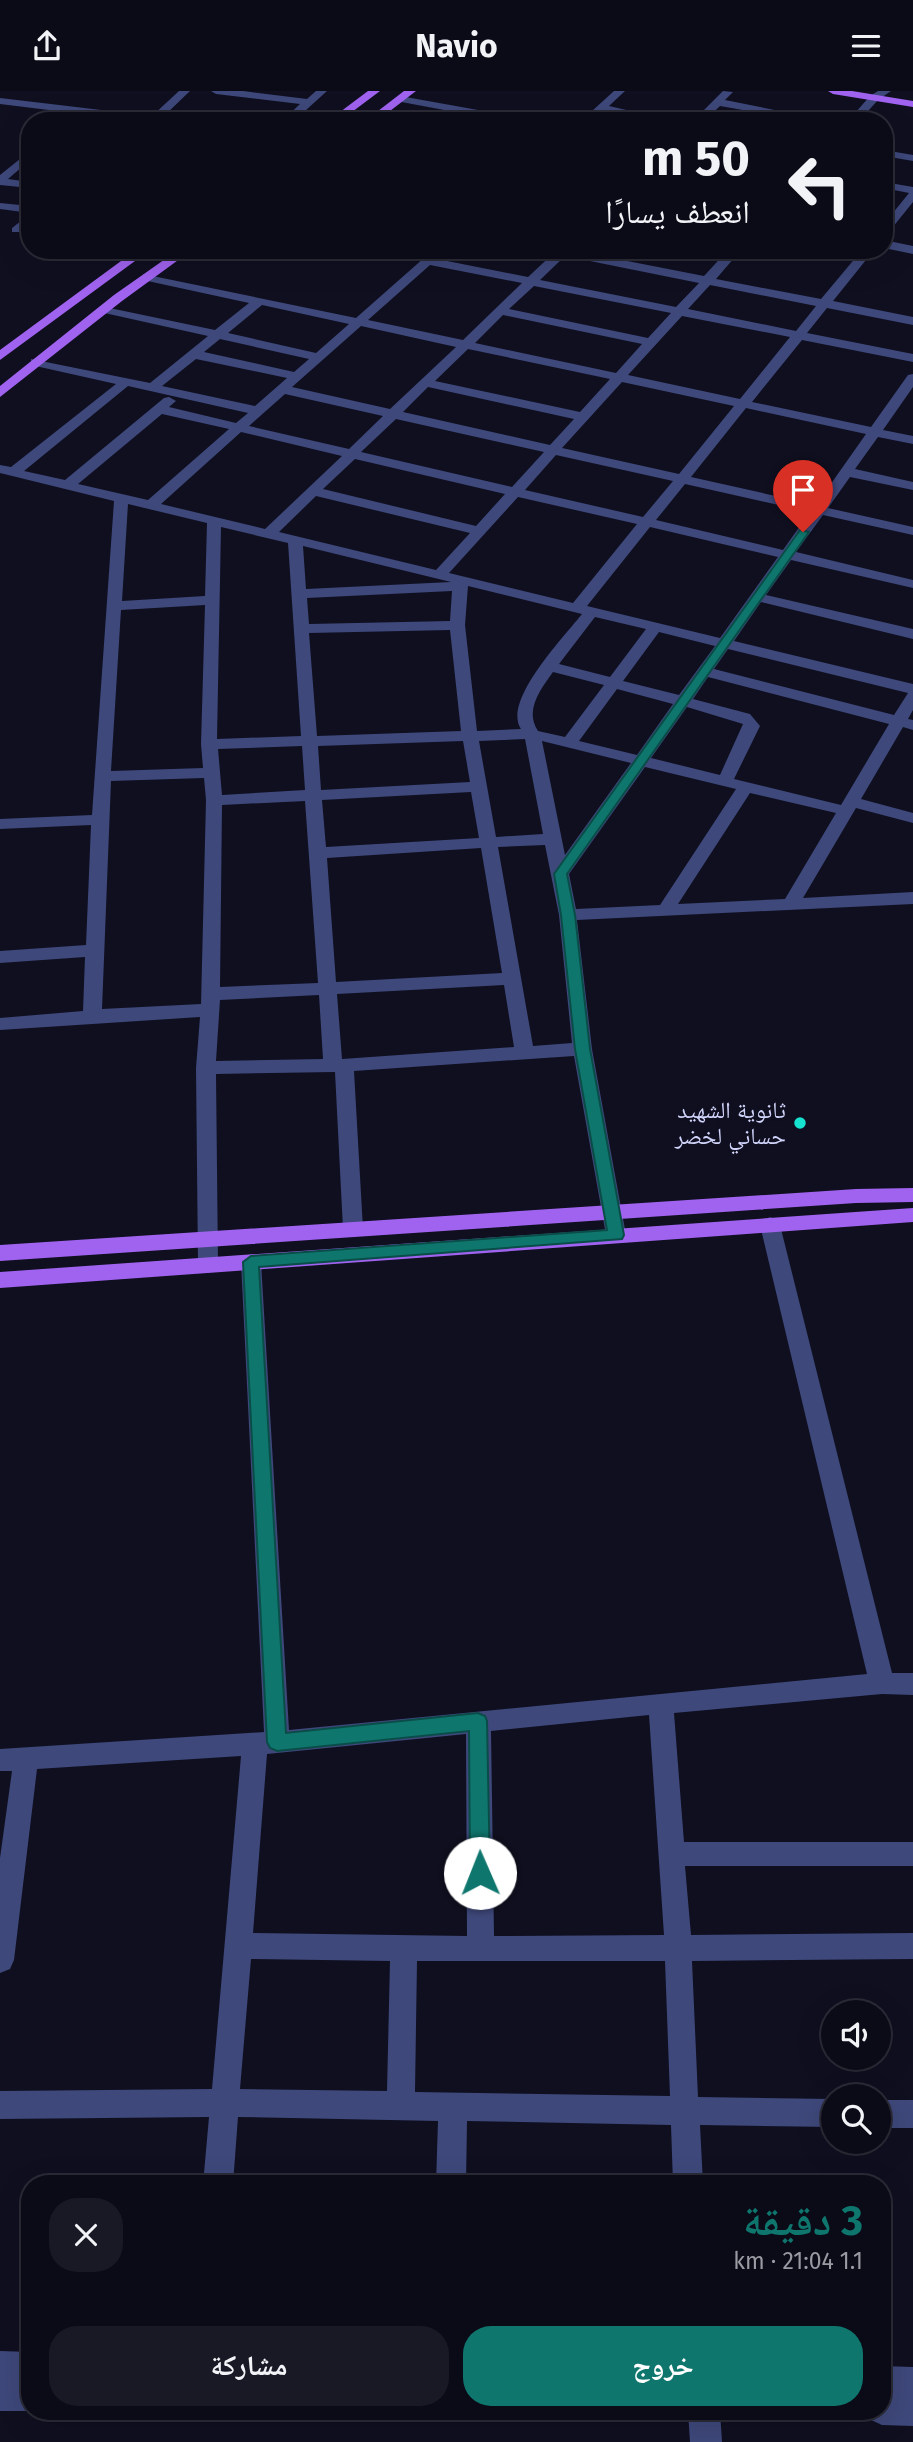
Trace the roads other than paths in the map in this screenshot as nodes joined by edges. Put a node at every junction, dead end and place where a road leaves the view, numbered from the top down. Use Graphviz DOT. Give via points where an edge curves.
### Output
graph roads {
  1 [pos="185,91"];
  2 [pos="216,91"];
  3 [pos="322,91"];
  4 [pos="375,91"];
  5 [pos="411,91"];
  6 [pos="620,91"];
  7 [pos="729,91"];
  8 [pos="833,91"];
  9 [pos="861,91"];
  10 [pos="880,94"];
  11 [pos="70,99"];
  12 [pos="400,99"];
  13 [pos="0,101"];
  14 [pos="309,102"];
  15 [pos="717,102"];
  16 [pos="913,102"];
  17 [pos="60,108"];
  18 [pos="600,109"];
  19 [pos="79,111"];
  20 [pos="84,112"];
  21 [pos="168,112"];
  22 [pos="297,112"];
  23 [pos="345,112"];
  24 [pos="382,112"];
  25 [pos="472,112"];
  26 [pos="596,112"];
  27 [pos="617,112"];
  28 [pos="707,112"];
  29 [pos="774,112"];
  30 [pos="862,112"];
  31 [pos="893,155"];
  32 [pos="913,158"];
  33 [pos="21,167"];
  34 [pos="0,181"];
  35 [pos="21,184"];
  36 [pos="893,187"];
  37 [pos="913,193"];
  38 [pos="0,206"];
  39 [pos="21,209"];
  40 [pos="893,219"];
  41 [pos="21,225"];
  42 [pos="16,230"];
  43 [pos="893,246"];
  44 [pos="913,250"];
  45 [pos="132,259"];
  46 [pos="173,259"];
  47 [pos="554,259"];
  48 [pos="603,259"];
  49 [pos="723,259"];
  50 [pos="861,259"];
  51 [pos="428,261"];
  52 [pos="147,277"];
  53 [pos="708,280"];
  54 [pos="531,281"];
  55 [pos="259,301"];
  56 [pos="825,303"];
  57 [pos="104,309"];
  58 [pos="500,311"];
  59 [pos="680,311"];
  60 [pos="913,321"];
  61 [pos="359,322"];
  62 [pos="216,335"];
  63 [pos="799,335"];
  64 [pos="651,342"];
  65 [pos="263,345"];
  66 [pos="465,345"];
  67 [pos="193,354"];
  68 [pos="0,356"];
  69 [pos="319,357"];
  70 [pos="913,358"];
  71 [pos="36,362"];
  72 [pos="240,364"];
  73 [pos="297,376"];
  74 [pos="619,377"];
  75 [pos="913,378"];
  76 [pos="127,381"];
  77 [pos="426,383"];
  78 [pos="153,387"];
  79 [pos="282,389"];
  80 [pos="0,393"];
  81 [pos="178,393"];
  82 [pos="906,399"];
  83 [pos="743,404"];
  84 [pos="159,409"];
  85 [pos="258,411"];
  86 [pos="393,414"];
  87 [pos="583,417"];
  88 [pos="239,427"];
  89 [pos="875,432"];
  90 [pos="913,440"];
  91 [pos="553,450"];
  92 [pos="352,453"];
  93 [pos="7,471"];
  94 [pos="848,472"];
  95 [pos="682,479"];
  96 [pos="69,484"];
  97 [pos="913,486"];
  98 [pos="313,491"];
  99 [pos="515,491"];
  100 [pos="121,497"];
  101 [pos="152,505"];
  102 [pos="820,510"];
  103 [pos="214,519"];
  104 [pos="647,522"];
  105 [pos="480,531"];
  106 [pos="913,531"];
  107 [pos="269,533"];
  108 [pos="295,539"];
  109 [pos="788,555"];
  110 [pos="440,574"];
  111 [pos="913,584"];
  112 [pos="484,585"];
  113 [pos="460,586"];
  114 [pos="300,594"];
  115 [pos="758,597"];
  116 [pos="213,600"];
  117 [pos="114,606"];
  118 [pos="585,609"];
  119 [pos="457,625"];
  120 [pos="656,627"];
  121 [pos="303,629"];
  122 [pos="913,634"];
  123 [pos="725,643"];
  124 [pos="551,667"];
  125 [pos="705,671"];
  126 [pos="613,684"];
  127 [pos="913,689"];
  128 [pos="913,696"];
  129 [pos="683,702"];
  130 [pos="906,723"];
  131 [pos="532,734"];
  132 [pos="470,737"];
  133 [pos="311,741"];
  134 [pos="569,743"];
  135 [pos="209,744"];
  136 [pos="641,761"];
  137 [pos="213,773"];
  138 [pos="103,776"];
  139 [pos="724,781"];
  140 [pos="746,786"];
  141 [pos="477,787"];
  142 [pos="314,795"];
  143 [pos="214,800"];
  144 [pos="849,806"];
  145 [pos="913,818"];
  146 [pos="100,820"];
  147 [pos="0,824"];
  148 [pos="551,839"];
  149 [pos="486,845"];
  150 [pos="317,853"];
  151 [pos="561,874"];
  152 [pos="913,898"];
  153 [pos="792,902"];
  154 [pos="664,912"];
  155 [pos="568,915"];
  156 [pos="95,950"];
  157 [pos="0,957"];
  158 [pos="512,979"];
  159 [pos="328,989"];
  160 [pos="210,1002"];
  161 [pos="92,1016"];
  162 [pos="0,1024"];
  163 [pos="583,1049"];
  164 [pos="524,1054"];
  165 [pos="338,1065"];
  166 [pos="206,1068"];
  167 [pos="913,1195"];
  168 [pos="612,1212"];
  169 [pos="913,1215"];
  170 [pos="770,1225"];
  171 [pos="353,1229"];
  172 [pos="616,1235"];
  173 [pos="207,1238"];
  174 [pos="0,1253"];
  175 [pos="251,1262"];
  176 [pos="208,1265"];
  177 [pos="0,1280"];
  178 [pos="882,1683"];
  179 [pos="913,1684"];
  180 [pos="661,1703"];
  181 [pos="478,1721"];
  182 [pos="266,1743"];
  183 [pos="26,1758"];
  184 [pos="0,1760"];
  185 [pos="673,1854"];
  186 [pos="913,1854"];
  187 [pos="238,1946"];
  188 [pos="913,1946"];
  189 [pos="404,1948"];
  190 [pos="678,1948"];
  191 [pos="481,1949"];
  192 [pos="0,1960"];
  193 [pos="224,2103"];
  194 [pos="0,2105"];
  195 [pos="401,2105"];
  196 [pos="453,2106"];
  197 [pos="684,2109"];
  198 [pos="821,2113"];
  199 [pos="891,2114"];
  200 [pos="913,2115"];
  201 [pos="219,2175"];
  202 [pos="452,2175"];
  203 [pos="688,2175"];
  204 [pos="0,2366"];
  205 [pos="21,2367"];
  206 [pos="891,2381"];
  207 [pos="913,2382"];
  208 [pos="0,2395"];
  209 [pos="21,2395"];
  210 [pos="891,2409"];
  211 [pos="913,2410"];
  212 [pos="705,2420"];
  213 [pos="706,2442"];
  1 -- 21 [label="street"];
  2 -- 14 [label="street"];
  3 -- 14 [label="street"];
  4 -- 23 [label="main road"];
  5 -- 12 [label="main road"];
  6 -- 18 [label="street"];
  7 -- 15 [label="street"];
  8 -- 10 [label="main road"];
  9 -- 10 [label="main road"];
  10 -- 16 [label="main road"];
  10 -- 30 [label="street"];
  11 -- 17 [label="street"];
  12 -- 24 [label="main road"];
  12 -- 25 [label="street"];
  13 -- 17 [label="street"];
  14 -- 22 [label="street"];
  15 -- 28 [label="street"];
  15 -- 29 [label="street"];
  17 -- 19 [label="street"];
  18 -- 26 [label="street"];
  18 -- 27 [label="street"];
  19 -- 20 [label="street"];
  31 -- 32 [label="street"];
  33 -- 34 [label="street"];
  34 -- 35 [label="street"];
  36 -- 37 [label="street"];
  37 -- 40 [label="street"];
  38 -- 39 [label="street"];
  41 -- 42 [label="street"];
  43 -- 44 [label="street"];
  45 -- 68 [label="main road"];
  46 -- 52 [label="main road"];
  47 -- 54 [label="street"];
  48 -- 53 [label="street"];
  49 -- 53 [label="street"];
  50 -- 56 [label="street"];
  51 -- 54 [label="street"];
  51 -- 61 [label="street"];
  52 -- 55 [label="street"];
  52 -- 57 [label="main road"];
  53 -- 56 [label="street"];
  53 -- 59 [label="street"];
  54 -- 58 [label="street"];
  54 -- 59 [label="street"];
  55 -- 61 [label="street"];
  55 -- 62 [label="street"];
  56 -- 60 [label="street"];
  56 -- 63 [label="street"];
  57 -- 62 [label="street"];
  57 -- 71 [label="main road"];
  58 -- 64 [label="street"];
  58 -- 66 [label="street"];
  59 -- 63 [label="street"];
  59 -- 64 [label="street"];
  61 -- 66 [label="street"];
  61 -- 69 [label="street"];
  62 -- 65 [label="street"];
  62 -- 67 [label="street"];
  63 -- 70 [label="street"];
  63 -- 83 [label="street"];
  64 -- 74 [label="street"];
  65 -- 69 [label="street"];
  65 -- 72 [label="street"];
  66 -- 74 [label="street"];
  66 -- 77 [label="street"];
  67 -- 72 [label="street"];
  67 -- 78 [label="street"];
  69 -- 73 [label="street"];
  71 -- 76 [label="street"];
  71 -- 80 [label="main road"];
  72 -- 73 [label="street"];
  73 -- 79 [label="street"];
  74 -- 83 [label="street"];
  74 -- 87 [label="street"];
  75 -- 82 [label="street"];
  76 -- 78 [label="street"];
  76 -- 93 [label="street"];
  77 -- 86 [label="street"];
  77 -- 87 [label="street"];
  78 -- 81 [label="street"];
  79 -- 85 [label="street"];
  79 -- 86 [label="street"];
  81 -- 84 [label="street"];
  81 -- 85 [label="street"];
  82 -- 89 [label="street"];
  83 -- 89 [label="street"];
  83 -- 95 [label="street"];
  84 -- 88 [label="street"];
  84 -- 96 [label="street"];
  85 -- 88 [label="street"];
  86 -- 91 [label="street"];
  86 -- 92 [label="street"];
  87 -- 91 [label="street"];
  88 -- 92 [label="street"];
  88 -- 101 [label="street"];
  89 -- 90 [label="street"];
  89 -- 94 [label="street"];
  91 -- 95 [label="street"];
  91 -- 99 [label="street"];
  92 -- 98 [label="street"];
  92 -- 99 [label="street"];
  93 -- 96 [label="street"];
  94 -- 97 [label="street"];
  94 -- 102 [label="street"];
  95 -- 102 [label="street"];
  95 -- 104 [label="street"];
  96 -- 100 [label="street"];
  98 -- 105 [label="street"];
  98 -- 107 [label="street"];
  99 -- 104 [label="street"];
  99 -- 105 [label="street"];
  100 -- 101 [label="street"];
  100 -- 117 [label="street"];
  101 -- 103 [label="street"];
  102 -- 106 [label="street"];
  102 -- 109 [label="street"];
  103 -- 107 [label="street"];
  103 -- 116 [label="street"];
  104 -- 109 [label="street"];
  104 -- 118 [label="street"];
  105 -- 110 [label="street"];
  107 -- 108 [label="street"];
  108 -- 110 [label="street"];
  108 -- 114 [label="street"];
  109 -- 111 [label="street"];
  109 -- 115 [label="street"];
  110 -- 112 [label="street"];
  112 -- 113 [label="street"];
  112 -- 118 [label="street"];
  113 -- 114 [label="street"];
  113 -- 119 [label="street"];
  114 -- 121 [label="street"];
  115 -- 122 [label="street"];
  115 -- 123 [label="street"];
  116 -- 117 [label="street"];
  116 -- 135 [label="street"];
  117 -- 138 [label="street"];
  118 -- 120 [label="street"];
  118 -- 124 [label="street"];
  119 -- 121 [label="street"];
  119 -- 132 [label="street"];
  120 -- 123 [label="street"];
  120 -- 126 [label="street"];
  121 -- 133 [label="street"];
  123 -- 125 [label="street"];
  123 -- 127 [label="street"];
  124 -- 126 [label="street"];
  124 -- 131 [label="street" via="526,705 524,722"];
  125 -- 129 [label="street"];
  125 -- 130 [label="street"];
  126 -- 129 [label="street"];
  126 -- 134 [label="street"];
  128 -- 130 [label="street"];
  129 -- 136 [label="street"];
  129 -- 139 [label="street" via="750,721 749,734"];
  130 -- 144 [label="street"];
  131 -- 132 [label="street"];
  131 -- 134 [label="street"];
  131 -- 148 [label="street"];
  132 -- 133 [label="street"];
  132 -- 141 [label="street"];
  133 -- 135 [label="street"];
  133 -- 142 [label="street"];
  134 -- 136 [label="street"];
  135 -- 137 [label="street"];
  136 -- 139 [label="street"];
  136 -- 151 [label="street"];
  137 -- 138 [label="street"];
  137 -- 143 [label="street"];
  138 -- 146 [label="street"];
  139 -- 140 [label="street"];
  140 -- 144 [label="street"];
  140 -- 154 [label="street"];
  141 -- 142 [label="street"];
  141 -- 149 [label="street"];
  142 -- 143 [label="street"];
  142 -- 150 [label="street"];
  143 -- 160 [label="street"];
  144 -- 145 [label="street"];
  144 -- 153 [label="street"];
  146 -- 147 [label="street"];
  146 -- 156 [label="street"];
  148 -- 149 [label="street"];
  148 -- 151 [label="street"];
  149 -- 150 [label="street"];
  149 -- 158 [label="street"];
  150 -- 159 [label="street"];
  151 -- 155 [label="street"];
  152 -- 153 [label="street"];
  153 -- 154 [label="street"];
  154 -- 155 [label="street"];
  155 -- 163 [label="street"];
  156 -- 157 [label="street"];
  156 -- 161 [label="street"];
  158 -- 159 [label="street"];
  158 -- 164 [label="street"];
  159 -- 160 [label="street"];
  159 -- 165 [label="street"];
  160 -- 161 [label="street"];
  160 -- 166 [label="street"];
  161 -- 162 [label="street"];
  163 -- 164 [label="street"];
  163 -- 168 [label="street"];
  164 -- 165 [label="street"];
  165 -- 166 [label="street"];
  165 -- 171 [label="street"];
  166 -- 173 [label="street"];
  167 -- 168 [label="main road"];
  168 -- 171 [label="main road"];
  168 -- 172 [label="street"];
  169 -- 170 [label="main road"];
  170 -- 172 [label="main road"];
  170 -- 178 [label="street"];
  171 -- 173 [label="main road"];
  172 -- 175 [label="main road"];
  173 -- 174 [label="main road"];
  173 -- 176 [label="street"];
  175 -- 176 [label="main road"];
  175 -- 182 [label="street"];
  176 -- 177 [label="main road"];
  178 -- 179 [label="street"];
  178 -- 180 [label="street"];
  180 -- 181 [label="street"];
  180 -- 185 [label="street"];
  181 -- 182 [label="street"];
  181 -- 191 [label="street"];
  182 -- 183 [label="street"];
  182 -- 187 [label="street"];
  183 -- 184 [label="street"];
  183 -- 192 [label="street"];
  185 -- 186 [label="street"];
  185 -- 190 [label="street"];
  187 -- 189 [label="street"];
  187 -- 193 [label="street"];
  188 -- 190 [label="street"];
  189 -- 191 [label="street"];
  189 -- 195 [label="street"];
  190 -- 191 [label="street"];
  190 -- 197 [label="street"];
  193 -- 194 [label="street"];
  193 -- 195 [label="street"];
  193 -- 201 [label="street"];
  195 -- 196 [label="street"];
  196 -- 197 [label="street"];
  196 -- 202 [label="street"];
  197 -- 198 [label="street"];
  197 -- 203 [label="street"];
  199 -- 200 [label="street"];
  204 -- 205 [label="street"];
  206 -- 207 [label="street"];
  208 -- 209 [label="street"];
  210 -- 211 [label="street"];
  212 -- 213 [label="street"];
}
